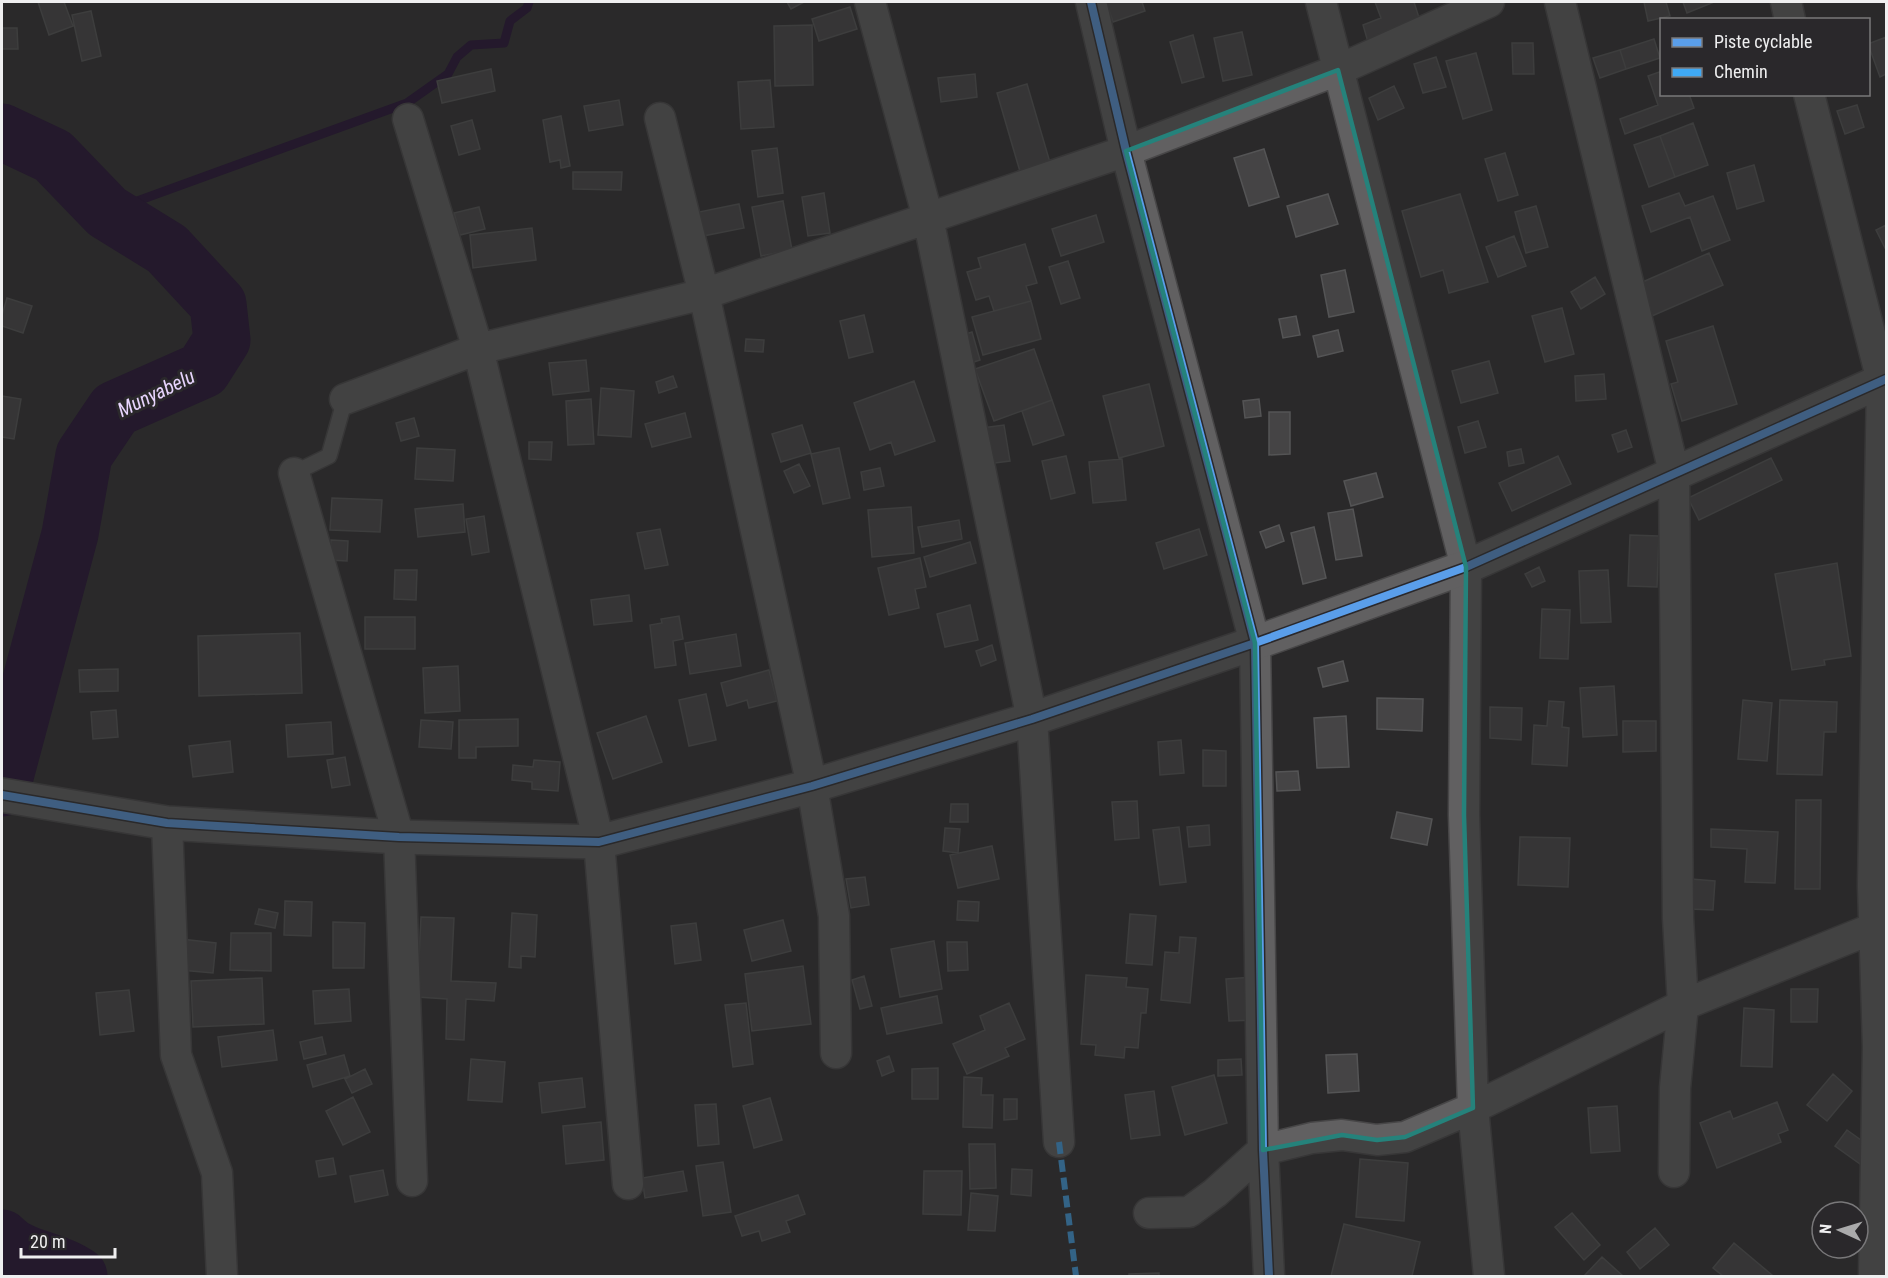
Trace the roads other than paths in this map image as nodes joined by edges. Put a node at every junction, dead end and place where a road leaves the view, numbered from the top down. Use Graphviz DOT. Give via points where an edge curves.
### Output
graph roads {
  1 [pos="870,2"];
  2 [pos="1091,2"];
  3 [pos="1321,2"];
  4 [pos="1489,2"];
  5 [pos="1560,2"];
  6 [pos="1786,2"];
  7 [pos="1790,18"];
  8 [pos="1338,70"];
  9 [pos="1810,96"];
  10 [pos="408,118"];
  11 [pos="660,118"];
  12 [pos="1126,151"];
  13 [pos="928,218"];
  14 [pos="704,294"];
  15 [pos="478,349"];
  16 [pos="1884,380"];
  17 [pos="345,399"];
  18 [pos="1674,472"];
  19 [pos="294,473"];
  20 [pos="1466,567"];
  21 [pos="1255,643"];
  22 [pos="1032,719"];
  23 [pos="812,786"];
  24 [pos="11,797"];
  25 [pos="168,823"];
  26 [pos="399,837"];
  27 [pos="599,842"];
  28 [pos="1880,884"];
  29 [pos="1874,928"];
  30 [pos="1683,1005"];
  31 [pos="836,1053"];
  32 [pos="1473,1108"];
  33 [pos="1059,1142"];
  34 [pos="1263,1150"];
  35 [pos="1674,1172"];
  36 [pos="412,1181"];
  37 [pos="628,1184"];
  38 [pos="1149,1213"];
  39 [pos="222,1276"];
  40 [pos="1269,1276"];
  41 [pos="1489,1276"];
  42 [pos="1874,1276"];
  1 -- 13 [label="street"];
  2 -- 12 [label="street"];
  3 -- 8 [label="street"];
  4 -- 8 [label="street"];
  5 -- 18 [label="street"];
  6 -- 7 [label="street"];
  8 -- 12 [label="street"];
  8 -- 20 [label="street"];
  9 -- 16 [label="street"];
  10 -- 15 [label="street"];
  11 -- 14 [label="street"];
  12 -- 13 [label="street"];
  12 -- 21 [label="street"];
  13 -- 14 [label="street"];
  13 -- 22 [label="street"];
  14 -- 15 [label="street"];
  14 -- 23 [label="street"];
  15 -- 17 [label="street"];
  15 -- 27 [label="street"];
  16 -- 18 [label="street"];
  16 -- 28 [label="street"];
  17 -- 19 [label="lane" via="329,456"];
  18 -- 20 [label="street"];
  18 -- 30 [label="street" via="1678,918"];
  19 -- 26 [label="street"];
  20 -- 21 [label="street"];
  20 -- 32 [label="street" via="1464,815"];
  21 -- 22 [label="street"];
  21 -- 34 [label="street"];
  22 -- 23 [label="street"];
  22 -- 33 [label="street"];
  23 -- 27 [label="street"];
  23 -- 31 [label="street" via="834,916"];
  24 -- 25 [label="street"];
  25 -- 26 [label="street"];
  25 -- 39 [label="street" via="176,1055 217,1173"];
  26 -- 27 [label="street"];
  26 -- 36 [label="street"];
  27 -- 37 [label="street"];
  28 -- 29 [label="street"];
  29 -- 30 [label="street"];
  29 -- 42 [label="street" via="1878,1047"];
  30 -- 32 [label="street"];
  30 -- 35 [label="street" via="1675,1088"];
  32 -- 34 [label="street" via="1406,1137 1377,1140 1342,1135"];
  32 -- 41 [label="street"];
  34 -- 38 [label="street" via="1189,1212"];
  34 -- 40 [label="street"];
}
